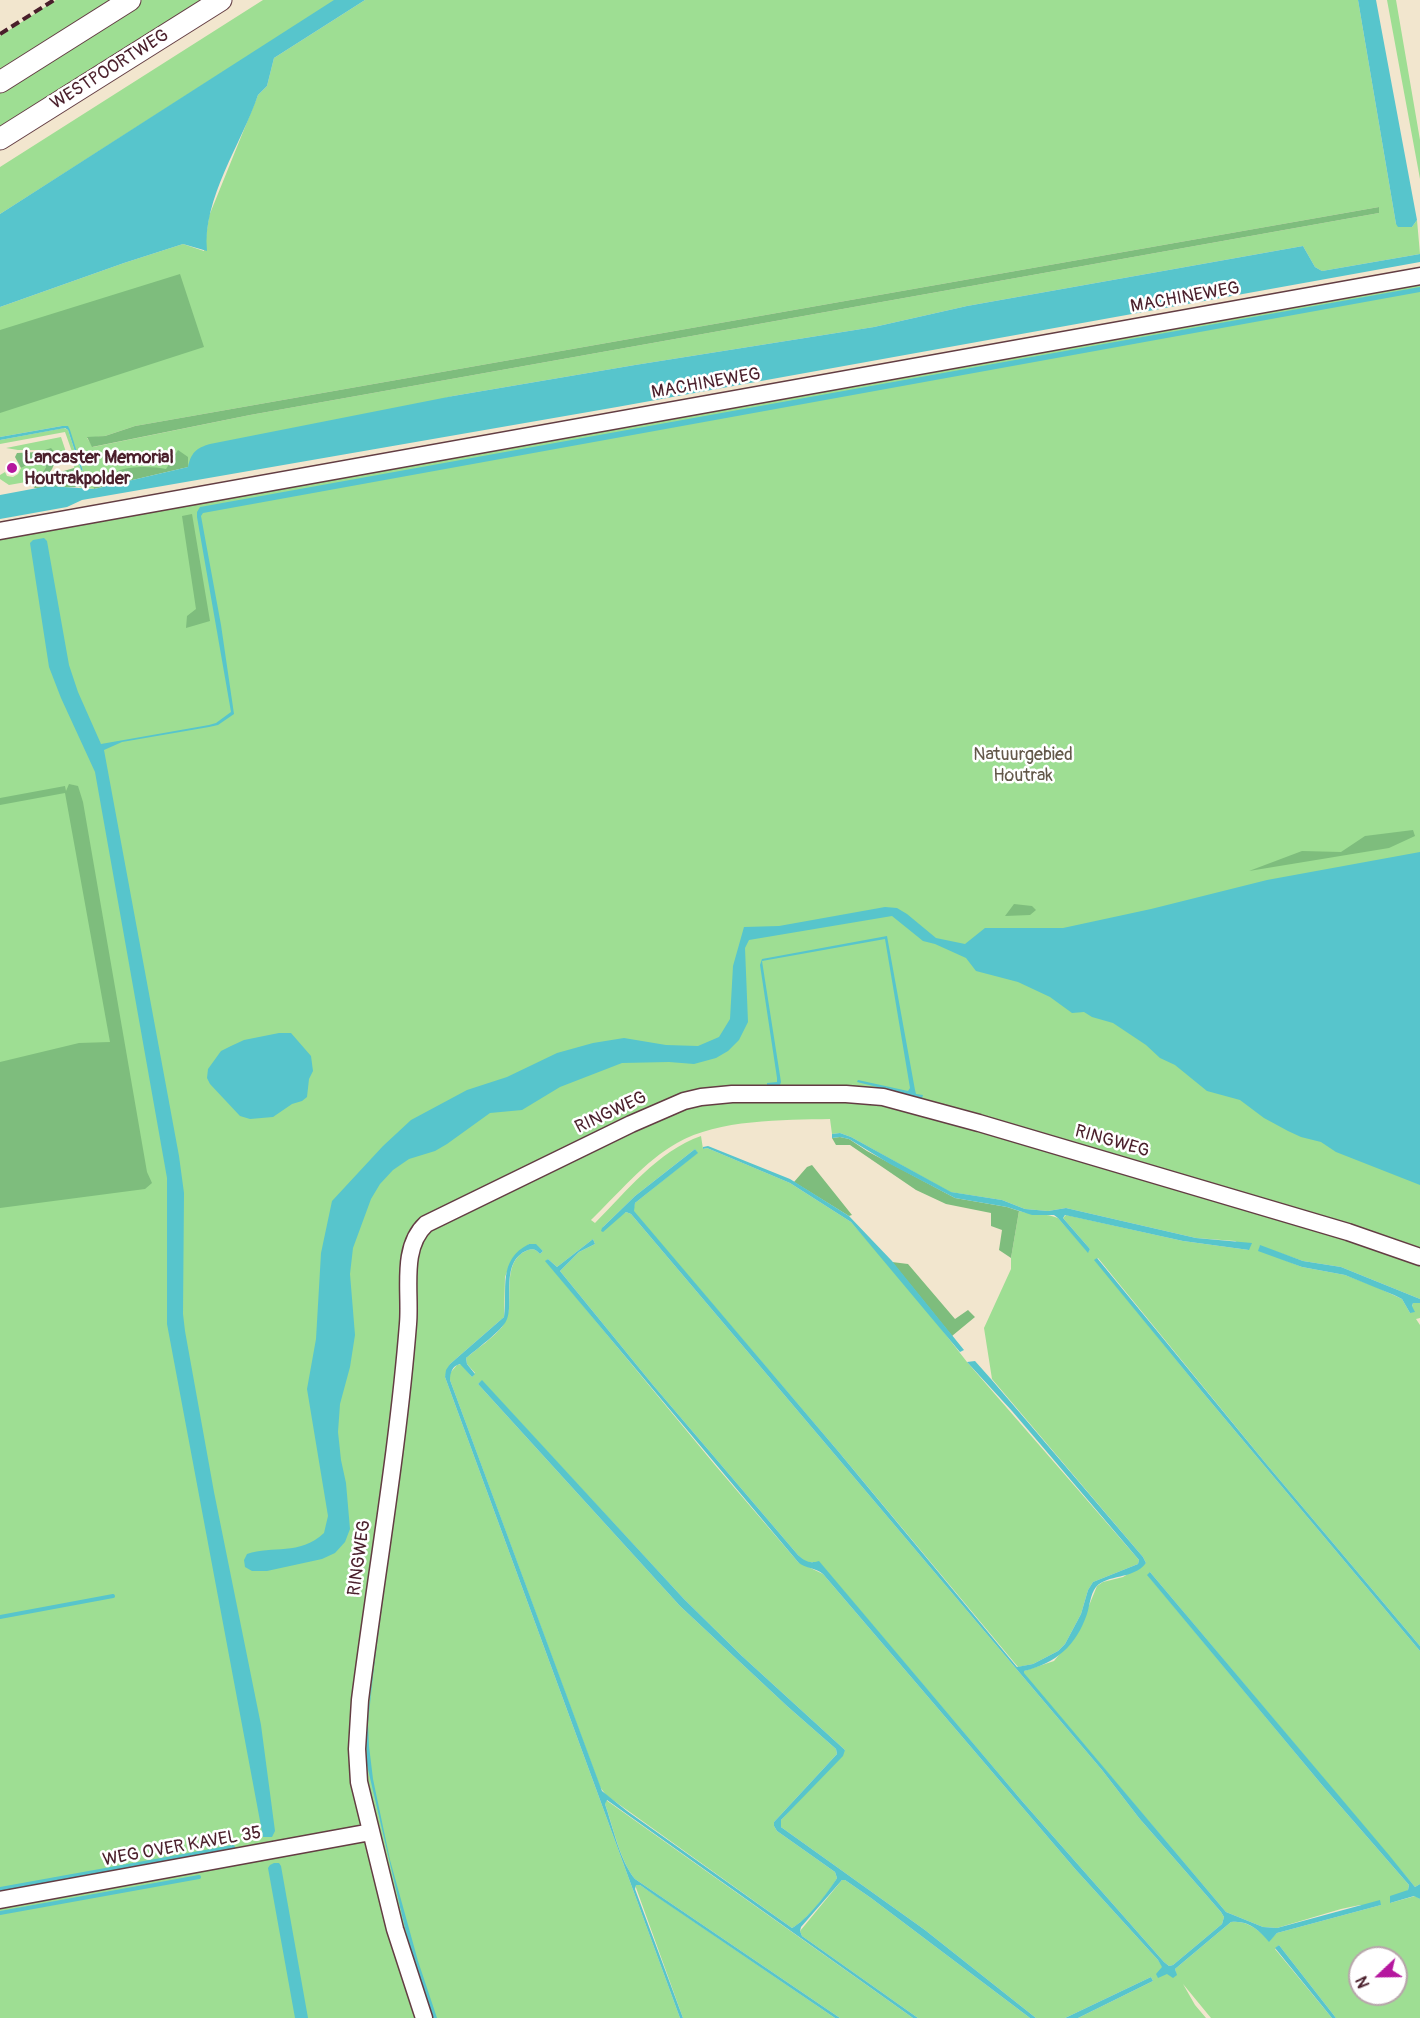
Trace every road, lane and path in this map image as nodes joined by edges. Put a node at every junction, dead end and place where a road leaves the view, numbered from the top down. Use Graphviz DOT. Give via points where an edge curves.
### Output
graph roads {
  1 [pos="130,0"];
  2 [pos="221,0"];
  3 [pos="0,82"];
  4 [pos="0,140"];
  5 [pos="1420,276"];
  6 [pos="0,531"];
  7 [pos="1420,1257"];
  8 [pos="371,1832"];
  9 [pos="0,1900"];
  10 [pos="424,2018"];
  1 -- 3 [label="main road"];
  2 -- 4 [label="main road, WESTPOORTWEG"];
  5 -- 6 [label="street, MACHINEWEG"];
  7 -- 8 [label="street, RINGWEG" via="1023,1136 893,1099 859,1094 732,1094 684,1101 431,1221 418,1233 410,1252 409,1319 401,1399 360,1700 358,1771"];
  8 -- 9 [label="street, WEG OVER KAVEL 35"];
  8 -- 10 [label="street, RINGWEG" via="395,1929"];
}
